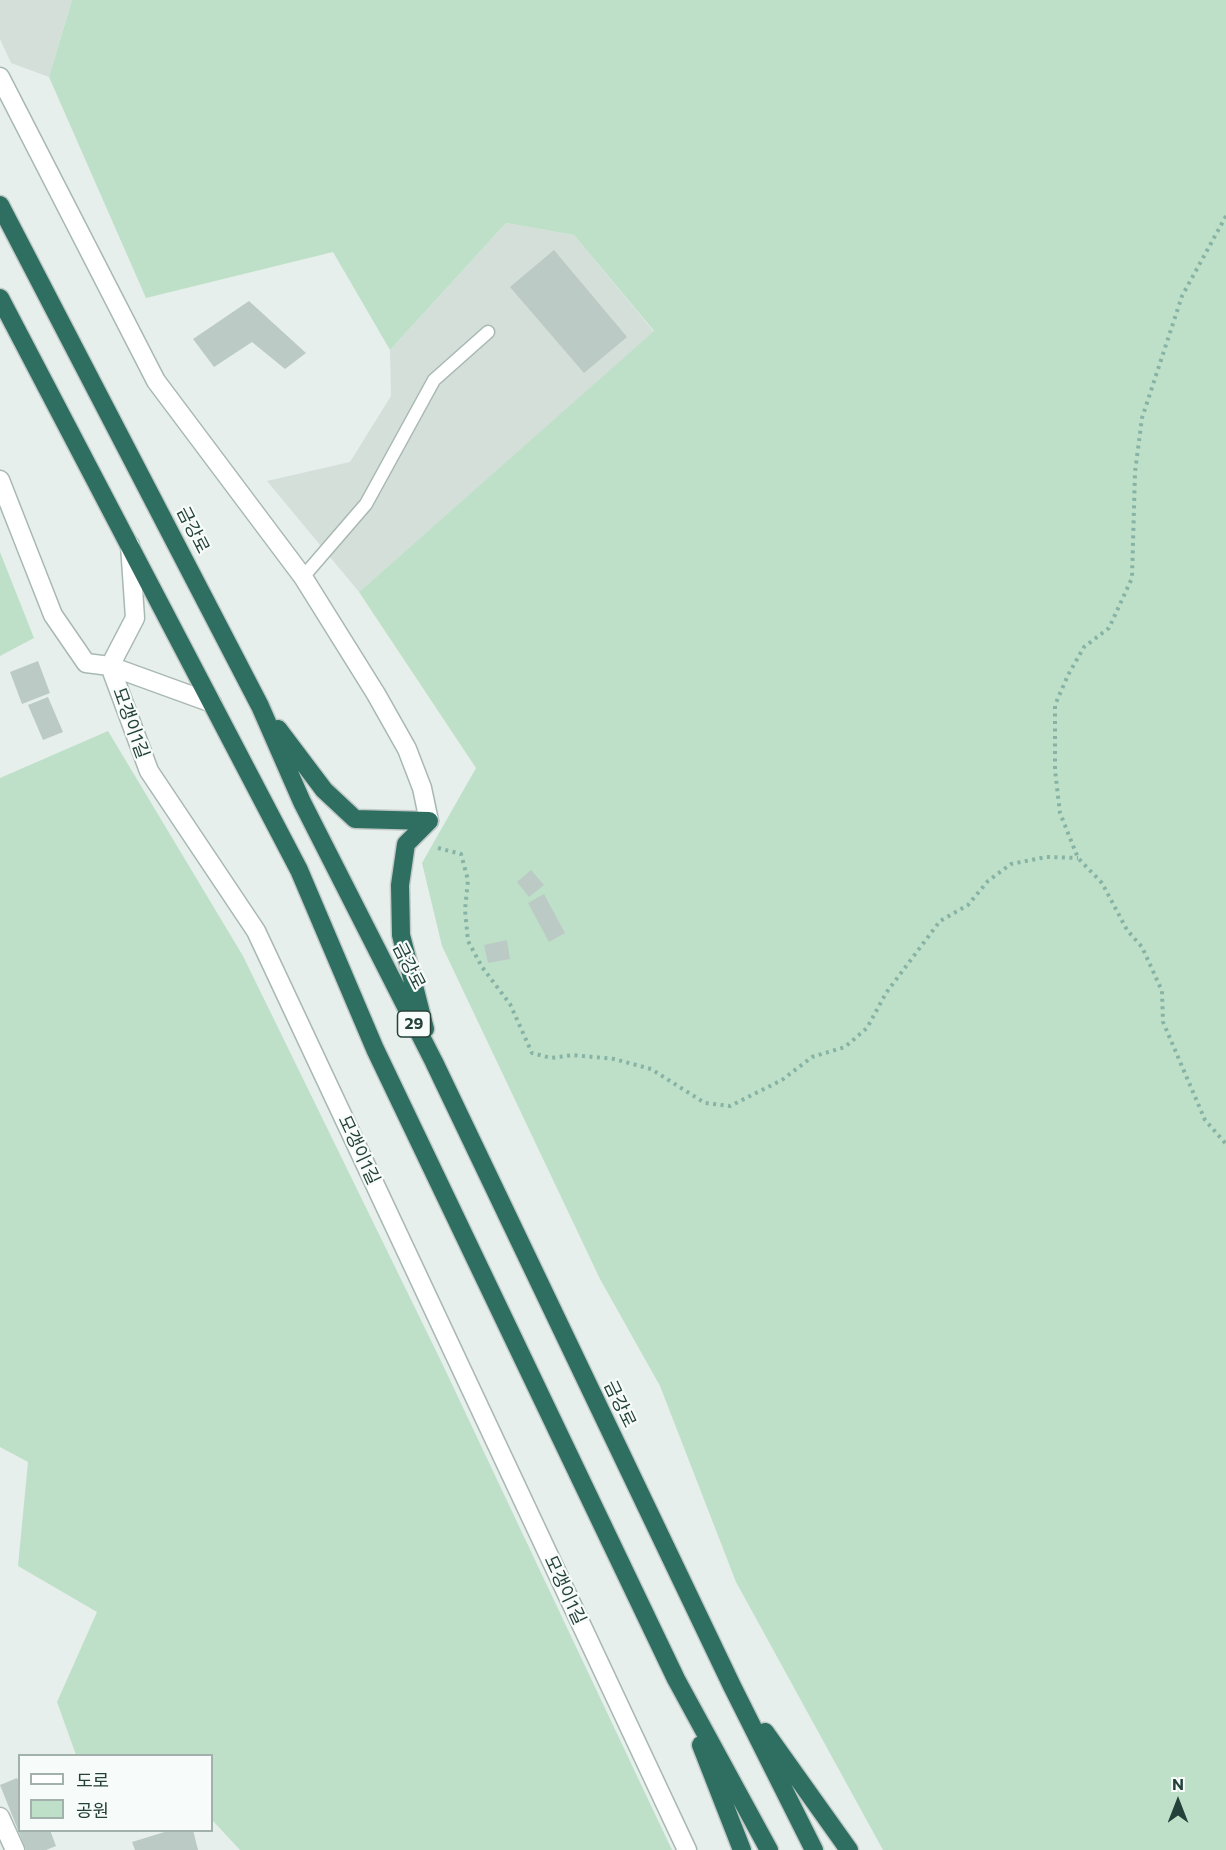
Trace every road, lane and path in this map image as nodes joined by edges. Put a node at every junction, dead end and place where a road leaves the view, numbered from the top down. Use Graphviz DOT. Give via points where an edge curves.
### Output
graph roads {
  1 [pos="0,76"];
  2 [pos="0,205"];
  3 [pos="1226,216"];
  4 [pos="0,298"];
  5 [pos="488,332"];
  6 [pos="0,480"];
  7 [pos="130,544"];
  8 [pos="303,577"];
  9 [pos="110,666"];
  10 [pos="212,703"];
  11 [pos="261,706"];
  12 [pos="429,821"];
  13 [pos="405,844"];
  14 [pos="1078,858"];
  15 [pos="434,1062"];
  16 [pos="1226,1144"];
  17 [pos="676,1679"];
  18 [pos="732,1686"];
  19 [pos="0,1817"];
  20 [pos="15,1850"];
  21 [pos="687,1850"];
  22 [pos="742,1850"];
  23 [pos="769,1850"];
  24 [pos="814,1850"];
  25 [pos="849,1850"];
  1 -- 8 [label="street" via="156,381"];
  2 -- 11 [label="highway, 금강로 / 29"];
  3 -- 14 [label="path" via="1182,296 1142,418 1135,472 1132,578 1109,628 1084,647 1055,705 1055,770 1060,813"];
  4 -- 7 [label="highway, 29"];
  5 -- 8 [label="lane" via="434,380 366,504"];
  6 -- 9 [label="street, 모갱이1길" via="53,615 87,663"];
  7 -- 9 [label="street" via="135,618"];
  7 -- 10 [label="highway, 29"];
  8 -- 12 [label="street" via="407,749"];
  9 -- 10 [label="street"];
  9 -- 21 [label="street, 모갱이1길" via="149,771 256,931"];
  10 -- 17 [label="highway, 29" via="299,870 375,1049"];
  11 -- 12 [label="highway" via="324,790 355,819"];
  11 -- 15 [label="highway, 금강로 / 29" via="302,802"];
  12 -- 13 [label="highway"];
  13 -- 14 [label="path" via="461,854 468,880 468,941 510,1004 532,1053 551,1058 573,1055 614,1059 642,1066 705,1103 730,1106 782,1080 812,1057 845,1047 867,1028 886,993 940,921 968,904 988,881 1011,864 1046,857"];
  13 -- 15 [label="highway" via="400,885 401,935"];
  14 -- 16 [label="path" via="1102,884 1127,930 1142,947 1162,991 1163,1022 1205,1120"];
  15 -- 18 [label="highway, 금강로 / 29"];
  17 -- 22 [label="highway"];
  17 -- 23 [label="highway, 29"];
  18 -- 24 [label="highway, 금강로 / 29"];
  18 -- 25 [label="highway"];
  19 -- 20 [label="street"];
}
